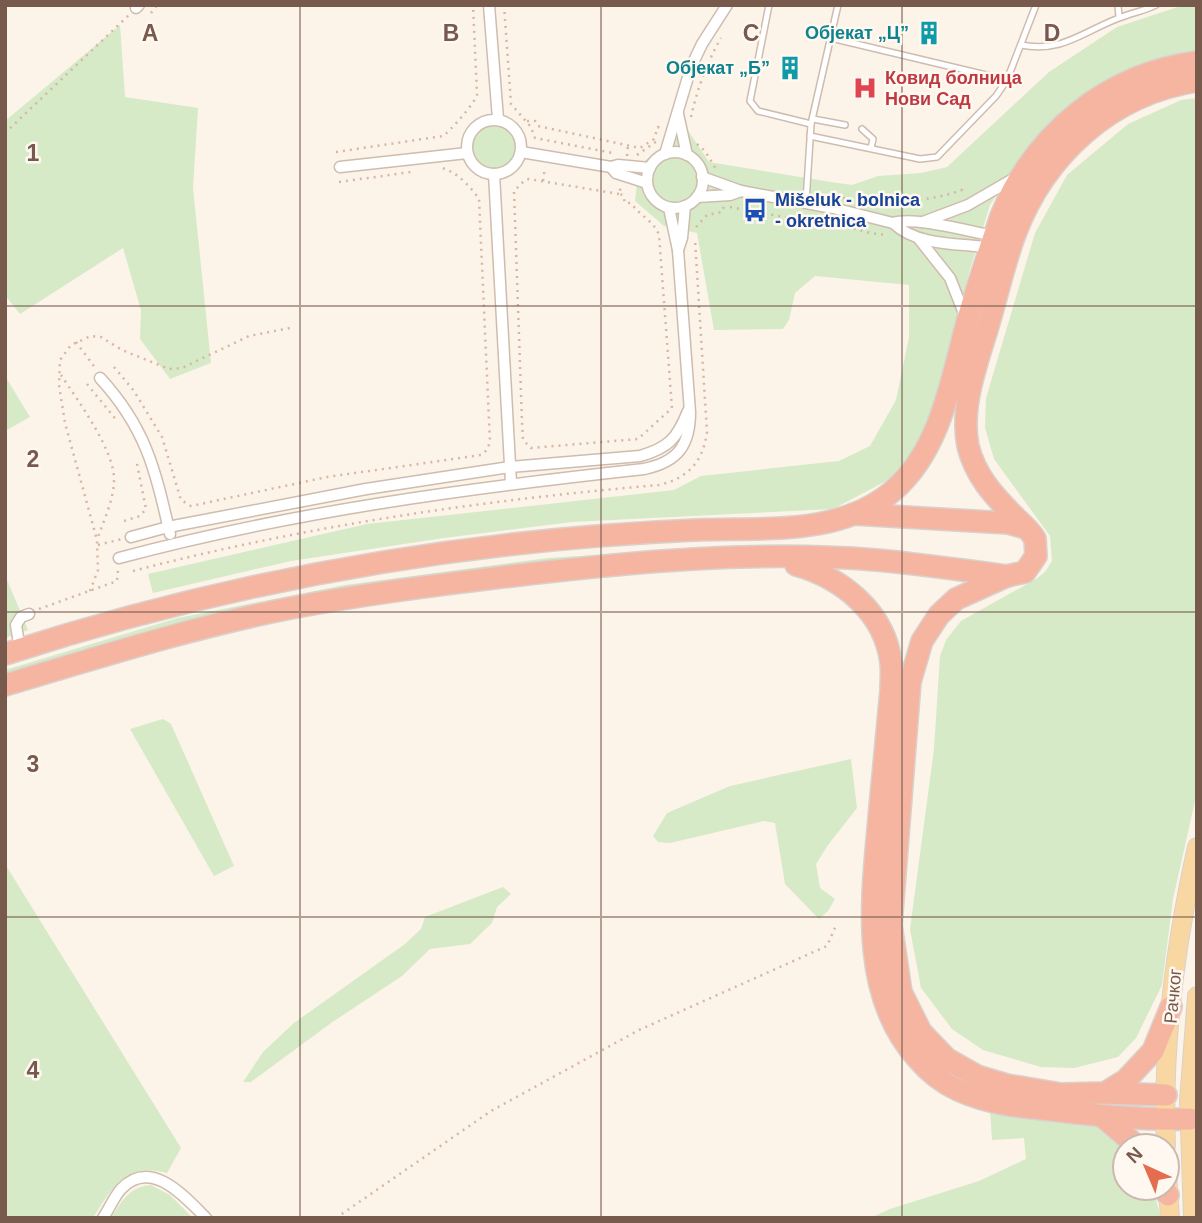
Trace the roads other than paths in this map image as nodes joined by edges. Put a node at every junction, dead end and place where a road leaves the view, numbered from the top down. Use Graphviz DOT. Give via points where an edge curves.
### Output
graph roads {
  1 [pos="489,5"];
  2 [pos="727,5"];
  3 [pos="769,5"];
  4 [pos="838,5"];
  5 [pos="1036,5"];
  6 [pos="1118,5"];
  7 [pos="1156,5"];
  8 [pos="1119,17"];
  9 [pos="831,38"];
  10 [pos="1021,45"];
  11 [pos="1197,62"];
  12 [pos="1007,80"];
  13 [pos="1197,81"];
  14 [pos="678,114"];
  15 [pos="498,119"];
  16 [pos="812,122"];
  17 [pos="845,125"];
  18 [pos="862,129"];
  19 [pos="810,136"];
  20 [pos="871,148"];
  21 [pos="521,152"];
  22 [pos="467,153"];
  23 [pos="665,154"];
  24 [pos="687,155"];
  25 [pos="340,167"];
  26 [pos="611,167"];
  27 [pos="650,168"];
  28 [pos="494,174"];
  29 [pos="1021,175"];
  30 [pos="702,177"];
  31 [pos="647,183"];
  32 [pos="741,191"];
  33 [pos="697,197"];
  34 [pos="806,202"];
  35 [pos="685,206"];
  36 [pos="669,208"];
  37 [pos="922,222"];
  38 [pos="893,223"];
  39 [pos="919,239"];
  40 [pos="1002,243"];
  41 [pos="678,250"];
  42 [pos="967,323"];
  43 [pos="100,378"];
  44 [pos="690,405"];
  45 [pos="510,467"];
  46 [pos="511,484"];
  47 [pos="854,514"];
  48 [pos="168,527"];
  49 [pos="1026,528"];
  50 [pos="131,537"];
  51 [pos="172,544"];
  52 [pos="119,558"];
  53 [pos="767,558"];
  54 [pos="1007,576"];
  55 [pos="29,614"];
  56 [pos="13,652"];
  57 [pos="5,685"];
  58 [pos="1197,847"];
  59 [pos="1197,996"];
  60 [pos="1171,1007"];
  61 [pos="1105,1093"];
  62 [pos="1166,1095"];
  63 [pos="1102,1116"];
  64 [pos="1165,1119"];
  65 [pos="1192,1130"];
  66 [pos="1121,1132"];
  67 [pos="1165,1132"];
  68 [pos="103,1218"];
  69 [pos="206,1218"];
  70 [pos="1194,1218"];
  1 -- 15 [label="street"];
  2 -- 14 [label="street" via="691,67"];
  3 -- 16 [label="lane" via="750,101 758,111"];
  4 -- 9 [label="lane"];
  5 -- 10 [label="lane"];
  6 -- 8 [label="lane"];
  7 -- 8 [label="lane"];
  8 -- 10 [label="lane" via="1055,46"];
  9 -- 12 [label="lane"];
  9 -- 16 [label="lane"];
  10 -- 12 [label="lane"];
  11 -- 29 [label="highway" via="1137,77 1096,98 1055,131"];
  12 -- 20 [label="lane" via="937,156 920,159"];
  13 -- 40 [label="highway" via="1137,98 1089,128 1043,180"];
  14 -- 23 [label="street"];
  14 -- 24 [label="street"];
  15 -- 21 [label="street" via="513,127"];
  15 -- 22 [label="street" via="473,128"];
  16 -- 17 [label="lane"];
  16 -- 19 [label="lane"];
  18 -- 20 [label="lane" via="873,139"];
  19 -- 20 [label="lane"];
  19 -- 34 [label="lane"];
  21 -- 26 [label="street"];
  21 -- 28 [label="street" via="511,168"];
  22 -- 25 [label="street"];
  22 -- 28 [label="street" via="477,169"];
  23 -- 24 [label="street"];
  23 -- 27 [label="street"];
  24 -- 30 [label="street"];
  26 -- 27 [label="street"];
  26 -- 31 [label="street"];
  27 -- 31 [label="street"];
  28 -- 45 [label="street"];
  29 -- 37 [label="street" via="968,205"];
  29 -- 40 [label="highway" via="1006,204"];
  30 -- 32 [label="street"];
  30 -- 33 [label="street"];
  31 -- 36 [label="street" via="653,197"];
  32 -- 33 [label="street"];
  32 -- 34 [label="street"];
  33 -- 35 [label="street"];
  34 -- 38 [label="street"];
  35 -- 36 [label="street"];
  35 -- 41 [label="street"];
  36 -- 41 [label="street"];
  37 -- 38 [label="street"];
  37 -- 40 [label="street"];
  38 -- 39 [label="street"];
  39 -- 40 [label="street"];
  39 -- 42 [label="street" via="950,278"];
  40 -- 42 [label="highway"];
  40 -- 49 [label="highway" via="966,423 979,475"];
  41 -- 44 [label="street"];
  42 -- 47 [label="highway" via="940,416 918,463 892,491"];
  43 -- 48 [label="street" via="121,401 145,443"];
  44 -- 45 [label="street" via="682,426 660,450 640,456"];
  44 -- 46 [label="street" via="690,432 685,443 672,458 655,467"];
  45 -- 46 [label="street"];
  45 -- 48 [label="street"];
  46 -- 51 [label="street" via="245,527"];
  47 -- 49 [label="highway"];
  47 -- 56 [label="highway" via="796,528 574,537 402,557 226,592"];
  48 -- 50 [label="street"];
  48 -- 51 [label="street"];
  49 -- 54 [label="highway" via="1037,544 1034,562 1025,572"];
  51 -- 52 [label="street"];
  53 -- 54 [label="highway" via="875,560"];
  53 -- 57 [label="highway" via="594,566 388,591 229,622"];
  53 -- 63 [label="highway" via="827,575 860,600 873,616 891,662 873,934 880,986 905,1043 926,1068 956,1090 998,1104"];
  54 -- 61 [label="highway" via="956,599 939,615 922,641 910,682 891,925 901,992 933,1047 977,1076 1062,1094"];
  55 -- 56 [label="street" via="16,625"];
  58 -- 60 [label="main road, Рачког" via="1178,941"];
  59 -- 65 [label="main road, Рачког" via="1190,1088"];
  60 -- 61 [label="highway" via="1153,1051 1126,1080"];
  60 -- 62 [label="main road, Рачког"];
  61 -- 62 [label="highway"];
  62 -- 64 [label="main road, Рачког"];
  63 -- 64 [label="highway"];
  63 -- 66 [label="highway"];
  64 -- 65 [label="highway"];
  64 -- 67 [label="main road, Рачког"];
  65 -- 70 [label="main road, Рачког"];
  68 -- 69 [label="street" via="122,1188 146,1177 173,1187"];
}
